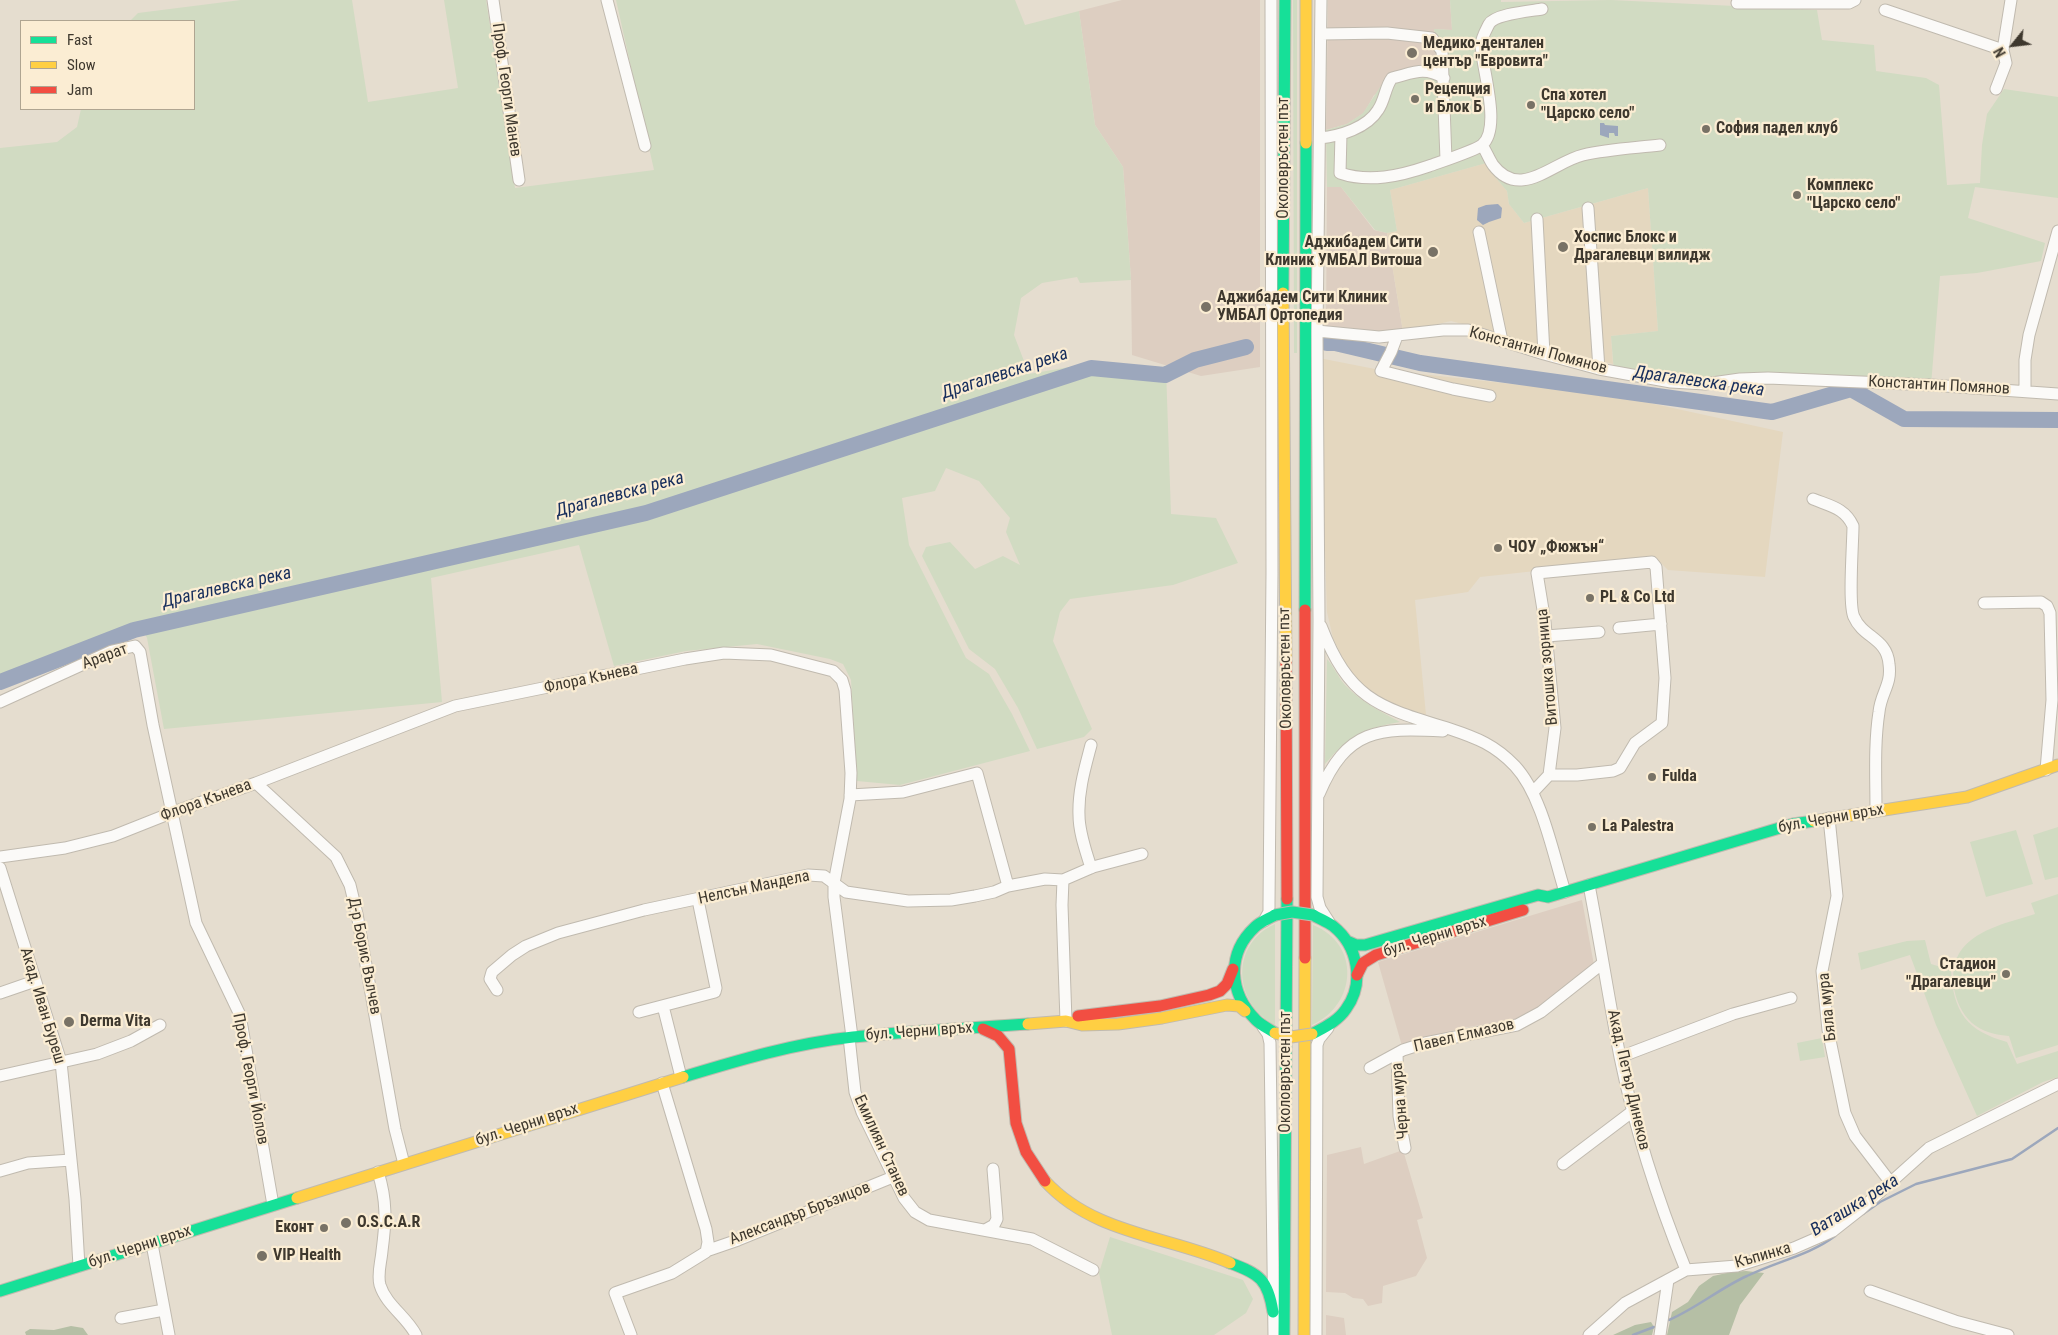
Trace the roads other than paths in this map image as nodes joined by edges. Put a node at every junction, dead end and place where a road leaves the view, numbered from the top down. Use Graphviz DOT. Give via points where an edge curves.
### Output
graph roads {
  1 [pos="493,0"];
  2 [pos="607,0"];
  3 [pos="1271,0"];
  4 [pos="1286,0"];
  5 [pos="1306,0"];
  6 [pos="1321,0"];
  7 [pos="1855,0"];
  8 [pos="2012,0"];
  9 [pos="1737,3"];
  10 [pos="1542,9"];
  11 [pos="1885,10"];
  12 [pos="1321,34"];
  13 [pos="2003,50"];
  14 [pos="1444,78"];
  15 [pos="1996,89"];
  16 [pos="1341,134"];
  17 [pos="1320,138"];
  18 [pos="1482,145"];
  19 [pos="1660,145"];
  20 [pos="645,146"];
  21 [pos="1446,160"];
  22 [pos="519,180"];
  23 [pos="1588,208"];
  24 [pos="1537,219"];
  25 [pos="2058,231"];
  26 [pos="1479,232"];
  27 [pos="1305,251"];
  28 [pos="1317,330"];
  29 [pos="1397,336"];
  30 [pos="1502,341"];
  31 [pos="1544,354"];
  32 [pos="1599,369"];
  33 [pos="1283,373"];
  34 [pos="2025,391"];
  35 [pos="2058,394"];
  36 [pos="1490,396"];
  37 [pos="1272,434"];
  38 [pos="1317,464"];
  39 [pos="1272,465"];
  40 [pos="1813,499"];
  41 [pos="1284,522"];
  42 [pos="1306,527"];
  43 [pos="1984,603"];
  44 [pos="1319,620"];
  45 [pos="1660,624"];
  46 [pos="1619,628"];
  47 [pos="1599,632"];
  48 [pos="1546,636"];
  49 [pos="0,702"];
  50 [pos="152,725"];
  51 [pos="1460,732"];
  52 [pos="1090,745"];
  53 [pos="2058,765"];
  54 [pos="2046,770"];
  55 [pos="1549,775"];
  56 [pos="256,784"];
  57 [pos="1533,792"];
  58 [pos="850,794"];
  59 [pos="1318,799"];
  60 [pos="1876,811"];
  61 [pos="171,813"];
  62 [pos="1829,818"];
  63 [pos="1142,854"];
  64 [pos="0,857"];
  65 [pos="0,868"];
  66 [pos="1092,868"];
  67 [pos="1063,880"];
  68 [pos="834,883"];
  69 [pos="1589,885"];
  70 [pos="1008,886"];
  71 [pos="1565,892"];
  72 [pos="1548,897"];
  73 [pos="698,900"];
  74 [pos="1264,920"];
  75 [pos="1330,923"];
  76 [pos="1348,941"];
  77 [pos="1604,963"];
  78 [pos="1233,969"];
  79 [pos="1358,975"];
  80 [pos="35,981"];
  81 [pos="497,990"];
  82 [pos="0,993"];
  83 [pos="1791,998"];
  84 [pos="663,1006"];
  85 [pos="1245,1011"];
  86 [pos="639,1012"];
  87 [pos="1066,1021"];
  88 [pos="160,1025"];
  89 [pos="1330,1026"];
  90 [pos="1263,1027"];
  91 [pos="974,1028"];
  92 [pos="851,1037"];
  93 [pos="1397,1054"];
  94 [pos="1620,1057"];
  95 [pos="61,1062"];
  96 [pos="1370,1068"];
  97 [pos="0,1076"];
  98 [pos="681,1077"];
  99 [pos="662,1083"];
  100 [pos="2058,1084"];
  101 [pos="1633,1112"];
  102 [pos="1405,1148"];
  103 [pos="72,1160"];
  104 [pos="404,1164"];
  105 [pos="1563,1164"];
  106 [pos="993,1168"];
  107 [pos="0,1171"];
  108 [pos="378,1172"];
  109 [pos="894,1178"];
  110 [pos="1891,1183"];
  111 [pos="273,1205"];
  112 [pos="984,1230"];
  113 [pos="152,1244"];
  114 [pos="706,1251"];
  115 [pos="79,1266"];
  116 [pos="1093,1270"];
  117 [pos="1686,1270"];
  118 [pos="1668,1280"];
  119 [pos="0,1291"];
  120 [pos="1870,1291"];
  121 [pos="164,1310"];
  122 [pos="1274,1312"];
  123 [pos="121,1318"];
  124 [pos="169,1335"];
  125 [pos="416,1335"];
  126 [pos="630,1335"];
  127 [pos="1274,1335"];
  128 [pos="1284,1335"];
  129 [pos="1304,1335"];
  130 [pos="1316,1335"];
  131 [pos="1589,1335"];
  132 [pos="1660,1335"];
  133 [pos="2008,1335"];
  1 -- 22 [label="street, Проф. Георги Манев"];
  2 -- 20 [label="street"];
  3 -- 37 [label="street, Околовръстен път"];
  4 -- 33 [label="main road, Околовръстен път"];
  5 -- 27 [label="main road, Околовръстен път"];
  6 -- 12 [label="street, Околовръстен път"];
  7 -- 9 [label="street" via="1849,3"];
  8 -- 13 [label="street"];
  10 -- 18 [label="street" via="1501,16 1490,22 1481,43 1491,122"];
  11 -- 13 [label="street"];
  12 -- 14 [label="street" via="1386,33 1432,38 1442,51"];
  12 -- 17 [label="street, Околовръстен път"];
  13 -- 15 [label="street" via="2006,62"];
  14 -- 16 [label="street" via="1422,71 1392,78 1378,110 1368,120"];
  14 -- 21 [label="street"];
  16 -- 17 [label="street"];
  16 -- 21 [label="street" via="1340,173 1355,178 1374,179"];
  17 -- 28 [label="street, Околовръстен път"];
  18 -- 19 [label="street" via="1493,165 1512,180 1530,180 1582,155"];
  18 -- 21 [label="street"];
  23 -- 32 [label="street"];
  24 -- 31 [label="street"];
  25 -- 34 [label="street" via="2029,335"];
  26 -- 30 [label="street"];
  27 -- 28 [label="main road"];
  27 -- 42 [label="main road, Околовръстен път"];
  28 -- 29 [label="street, Константин Помянов"];
  28 -- 38 [label="street, Околовръстен път"];
  29 -- 30 [label="street, Константин Помянов" via="1462,330"];
  29 -- 36 [label="street" via="1381,371"];
  30 -- 31 [label="street, Константин Помянов"];
  31 -- 32 [label="street, Константин Помянов"];
  32 -- 34 [label="street, Константин Помянов" via="1647,379 1705,384 1768,378"];
  33 -- 37 [label="main road"];
  33 -- 41 [label="main road, Околовръстен път"];
  34 -- 35 [label="street, Константин Помянов"];
  37 -- 39 [label="street, Околовръстен път"];
  38 -- 42 [label="main road"];
  38 -- 44 [label="street, Околовръстен път"];
  39 -- 41 [label="main road"];
  39 -- 74 [label="street, Околовръстен път" via="1269,903"];
  40 -- 60 [label="street" via="1849,516 1853,526 1853,614 1860,627 1888,653 1890,677 1879,709 1876,736"];
  41 -- 128 [label="main road, Околовръстен път" via="1288,832"];
  42 -- 129 [label="main road, Околовръстен път"];
  43 -- 54 [label="street" via="2041,602 2050,613 2052,700"];
  44 -- 51 [label="street" via="1341,668 1365,695 1390,710"];
  44 -- 59 [label="street, Околовръстен път"];
  45 -- 46 [label="street"];
  45 -- 48 [label="street, Витошка зорница" via="1656,567 1652,562 1537,573"];
  45 -- 55 [label="street" via="1666,678 1663,720 1658,728 1635,743 1620,768"];
  47 -- 48 [label="street"];
  48 -- 55 [label="street, Витошка зорница" via="1555,728"];
  49 -- 50 [label="street, Арарат" via="112,651 135,646 140,652"];
  50 -- 61 [label="street, Проф. Георги Йолов"];
  51 -- 57 [label="street" via="1492,746 1516,767"];
  51 -- 59 [label="street" via="1400,729 1374,734 1339,758"];
  52 -- 66 [label="street" via="1079,815"];
  53 -- 54 [label="main road, бул. Черни връх"];
  54 -- 60 [label="main road, бул. Черни връх" via="1967,797"];
  55 -- 57 [label="street"];
  56 -- 58 [label="street, Флора Кънева" via="455,706 685,659 750,653 780,657 833,671 839,676 845,690"];
  56 -- 61 [label="street, Флора Кънева"];
  56 -- 104 [label="street, Д-р Борис Вълчев" via="336,857 350,885"];
  57 -- 71 [label="street"];
  58 -- 68 [label="street, Флора Кънева"];
  58 -- 70 [label="street" via="902,792 977,773"];
  59 -- 75 [label="street, Околовръстен път" via="1317,897"];
  60 -- 62 [label="main road, бул. Черни връх"];
  61 -- 64 [label="street, Флора Кънева" via="88,843"];
  61 -- 111 [label="street, Проф. Георги Йолов" via="196,924 240,1015"];
  62 -- 69 [label="main road, бул. Черни връх" via="1793,824"];
  62 -- 110 [label="street, Бяла мура" via="1837,896 1822,971 1828,1030 1845,1113 1855,1136"];
  63 -- 66 [label="street, Нелсън Мандела"];
  65 -- 80 [label="street, Акад. Иван Буреш"];
  66 -- 67 [label="street, Нелсън Мандела"];
  67 -- 70 [label="street, Нелсън Мандела" via="1049,879"];
  67 -- 87 [label="street"];
  68 -- 70 [label="street, Нелсън Мандела" via="846,892 908,901 975,896"];
  68 -- 73 [label="street, Нелсън Мандела" via="824,876 808,875"];
  68 -- 92 [label="street, Флора Кънева"];
  69 -- 71 [label="main road, бул. Черни връх"];
  69 -- 77 [label="street, Акад. Петър Динеков"];
  71 -- 72 [label="main road, бул. Черни връх"];
  72 -- 76 [label="main road, бул. Черни връх" via="1538,895 1365,945"];
  72 -- 79 [label="main road, бул. Черни връх" via="1540,904 1376,955 1363,963"];
  73 -- 81 [label="street, Нелсън Мандела" via="644,910 549,937 512,954 490,976"];
  73 -- 84 [label="street" via="715,992"];
  74 -- 75 [label="main road, bridge" via="1292,912 1313,915"];
  74 -- 78 [label="main road" via="1242,942"];
  75 -- 76 [label="main road"];
  76 -- 79 [label="main road"];
  77 -- 93 [label="street, Павел Елмазов" via="1541,1012 1517,1025 1426,1043"];
  77 -- 94 [label="street, Акад. Петър Динеков"];
  78 -- 85 [label="main road" via="1235,990"];
  78 -- 87 [label="main road, бул. Черни връх" via="1227,984 1209,995"];
  79 -- 89 [label="main road" via="1350,1003"];
  80 -- 82 [label="street"];
  80 -- 95 [label="street, Акад. Иван Буреш"];
  83 -- 94 [label="street" via="1733,1014"];
  84 -- 86 [label="street"];
  84 -- 98 [label="street"];
  85 -- 87 [label="main road, бул. Черни връх" via="1239,1006 1227,1005 1118,1024 1082,1025"];
  85 -- 90 [label="main road"];
  87 -- 91 [label="main road, бул. Черни връх"];
  88 -- 95 [label="street" via="97,1054"];
  89 -- 90 [label="main road, bridge" via="1312,1034 1291,1036"];
  89 -- 130 [label="street, Околовръстен път" via="1319,1038 1317,1046"];
  90 -- 122 [label="street, Околовръстен път" via="1270,1043"];
  91 -- 92 [label="main road, бул. Черни връх"];
  91 -- 122 [label="main road" via="997,1034 1007,1044 1011,1056 1012,1101 1017,1128 1033,1164 1051,1188 1074,1207 1098,1219 1210,1255 1254,1273 1267,1288"];
  92 -- 98 [label="main road, бул. Черни връх" via="780,1050"];
  92 -- 109 [label="street, Емилиян Станев" via="853,1080 858,1102"];
  93 -- 96 [label="street, Павел Елмазов"];
  93 -- 102 [label="street, Черна мура" via="1399,1116"];
  94 -- 101 [label="street, Акад. Петър Динеков"];
  95 -- 97 [label="street"];
  95 -- 103 [label="street, Акад. Иван Буреш"];
  98 -- 99 [label="main road, бул. Черни връх"];
  99 -- 104 [label="main road, бул. Черни връх"];
  99 -- 114 [label="street, Александър Бръзицов" via="706,1229"];
  100 -- 110 [label="street, Къпинка" via="1929,1148"];
  101 -- 105 [label="street"];
  101 -- 117 [label="street, Акад. Петър Динеков" via="1663,1213"];
  103 -- 107 [label="street" via="28,1163"];
  103 -- 115 [label="street, Акад. Иван Буреш"];
  104 -- 108 [label="main road, бул. Черни връх"];
  106 -- 112 [label="street" via="997,1219 994,1225"];
  108 -- 111 [label="main road, бул. Черни връх"];
  108 -- 125 [label="street" via="386,1213 378,1274 380,1285"];
  109 -- 112 [label="street, Емилиян Станев" via="908,1205 922,1217"];
  109 -- 114 [label="street, Александър Бръзицов"];
  110 -- 117 [label="street, Къпинка" via="1833,1231 1794,1248 1737,1266"];
  111 -- 113 [label="main road, бул. Черни връх"];
  112 -- 116 [label="street, Емилиян Станев" via="1032,1239"];
  113 -- 115 [label="main road, бул. Черни връх"];
  113 -- 121 [label="street"];
  114 -- 126 [label="street, Александър Бръзицов" via="679,1270 615,1293"];
  115 -- 119 [label="main road, бул. Черни връх"];
  117 -- 118 [label="street, Къпинка"];
  118 -- 131 [label="street, Къпинка" via="1625,1303"];
  118 -- 132 [label="street"];
  120 -- 133 [label="street" via="1955,1321"];
  121 -- 123 [label="street"];
  121 -- 124 [label="street"];
  122 -- 127 [label="street, Околовръстен път"];
}
